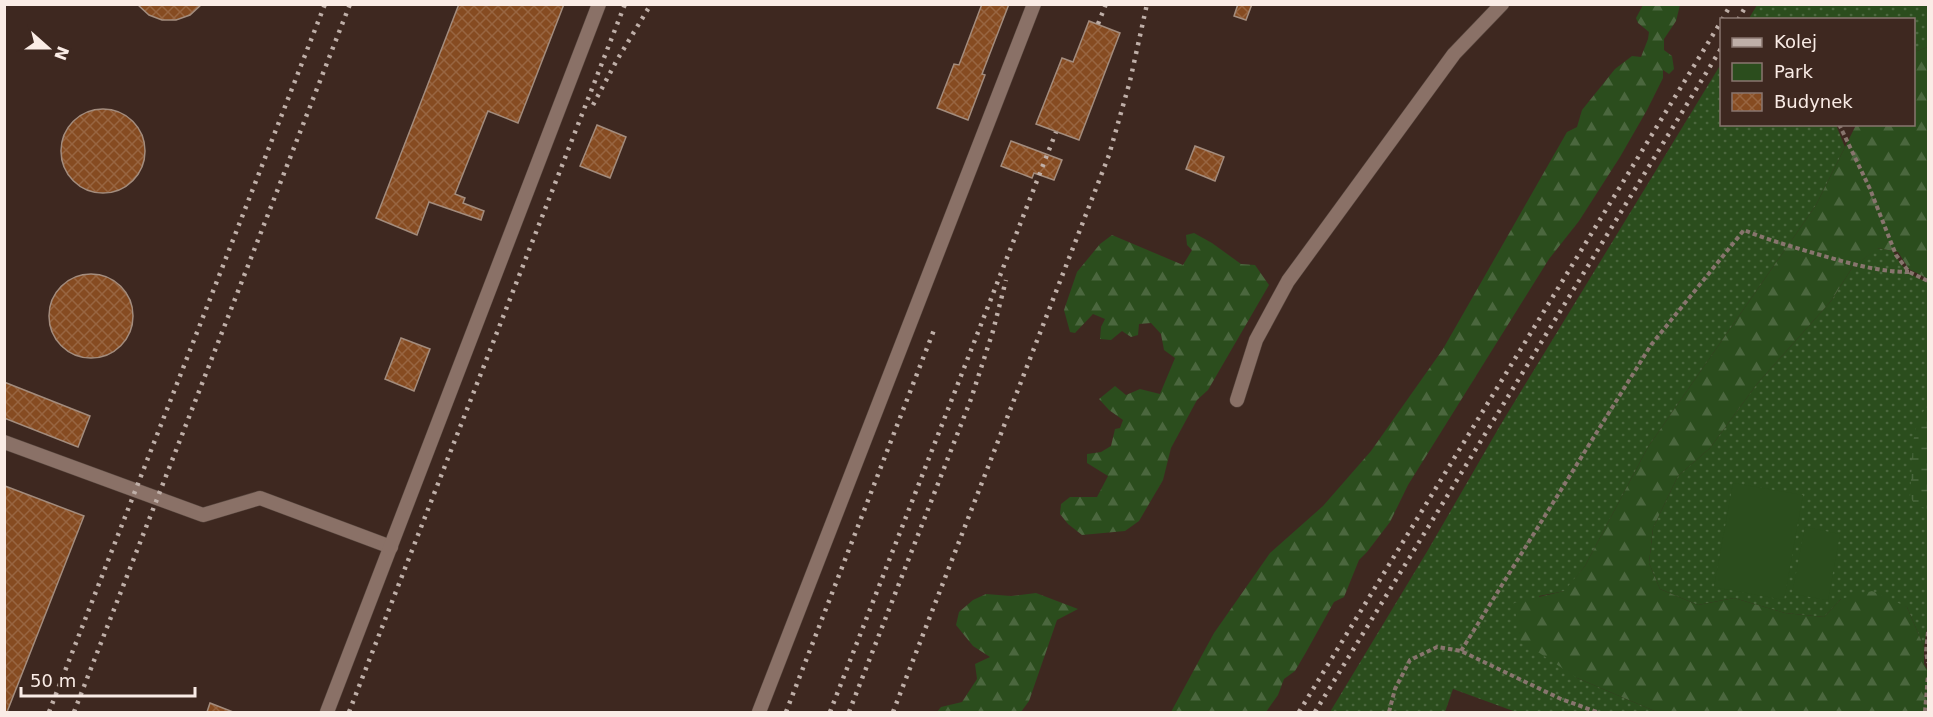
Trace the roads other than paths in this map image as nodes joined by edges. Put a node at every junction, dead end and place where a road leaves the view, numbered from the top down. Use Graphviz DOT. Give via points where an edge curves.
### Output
graph roads {
  1 [pos="599,4"];
  2 [pos="1034,4"];
  3 [pos="1502,4"];
  4 [pos="1237,400"];
  5 [pos="4,442"];
  6 [pos="391,547"];
  7 [pos="327,712"];
  8 [pos="759,712"];
  1 -- 6 [label="lane"];
  2 -- 8 [label="lane"];
  3 -- 4 [label="lane" via="1454,54 1288,281 1256,340"];
  5 -- 6 [label="lane" via="203,515 260,498"];
  6 -- 7 [label="lane"];
}
